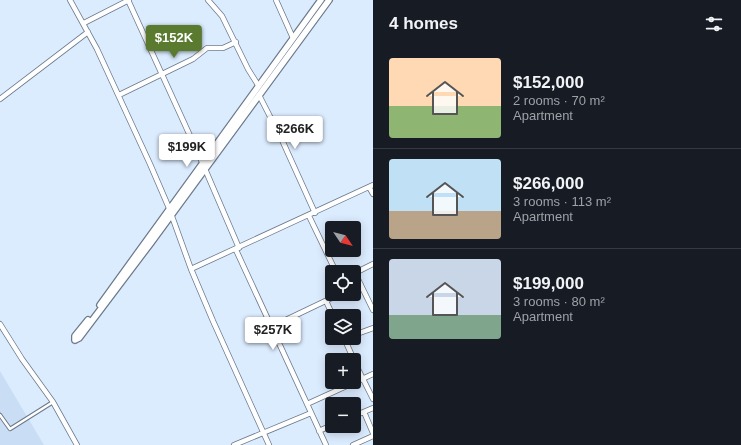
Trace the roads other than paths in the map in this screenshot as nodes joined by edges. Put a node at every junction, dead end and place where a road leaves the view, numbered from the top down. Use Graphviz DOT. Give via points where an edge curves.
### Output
graph roads {
  1 [pos="70,0"];
  2 [pos="128,0"];
  3 [pos="208,0"];
  4 [pos="276,0"];
  5 [pos="321,0"];
  6 [pos="329,0"];
  7 [pos="84,24"];
  8 [pos="88,32"];
  9 [pos="293,38"];
  10 [pos="236,42"];
  11 [pos="162,75"];
  12 [pos="258,85"];
  13 [pos="118,95"];
  14 [pos="259,95"];
  15 [pos="0,99"];
  16 [pos="202,162"];
  17 [pos="205,169"];
  18 [pos="371,186"];
  19 [pos="373,194"];
  20 [pos="169,208"];
  21 [pos="315,213"];
  22 [pos="171,215"];
  23 [pos="309,216"];
  24 [pos="238,249"];
  25 [pos="373,264"];
  26 [pos="333,265"];
  27 [pos="191,269"];
  28 [pos="361,270"];
  29 [pos="361,285"];
  30 [pos="326,301"];
  31 [pos="330,309"];
  32 [pos="373,309"];
  33 [pos="0,324"];
  34 [pos="271,326"];
  35 [pos="373,328"];
  36 [pos="361,333"];
  37 [pos="373,374"];
  38 [pos="362,379"];
  39 [pos="373,399"];
  40 [pos="53,402"];
  41 [pos="306,404"];
  42 [pos="373,408"];
  43 [pos="364,412"];
  44 [pos="311,413"];
  45 [pos="361,413"];
  46 [pos="0,415"];
  47 [pos="325,429"];
  48 [pos="319,431"];
  49 [pos="264,433"];
  50 [pos="373,434"];
  51 [pos="77,445"];
  52 [pos="234,445"];
  53 [pos="269,445"];
  54 [pos="326,445"];
  55 [pos="353,445"];
  1 -- 7 [label="street"];
  2 -- 7 [label="street"];
  2 -- 11 [label="street"];
  3 -- 10 [label="street" via="222,16"];
  4 -- 9 [label="street"];
  5 -- 9 [label="street"];
  6 -- 14 [label="street"];
  7 -- 8 [label="street"];
  8 -- 13 [label="street"];
  8 -- 15 [label="street"];
  9 -- 12 [label="street"];
  10 -- 11 [label="street" via="223,48 207,48"];
  10 -- 12 [label="street"];
  11 -- 13 [label="street"];
  11 -- 16 [label="street"];
  12 -- 16 [label="street"];
  13 -- 20 [label="street"];
  14 -- 17 [label="street"];
  14 -- 21 [label="street"];
  16 -- 17 [label="street"];
  16 -- 20 [label="street"];
  17 -- 22 [label="street"];
  17 -- 24 [label="street"];
  18 -- 19 [label="street"];
  18 -- 21 [label="street"];
  20 -- 22 [label="street"];
  20 -- 22 [label="street" via="115,285 75,336 75,340"];
  21 -- 23 [label="street"];
  22 -- 27 [label="street"];
  23 -- 24 [label="street"];
  23 -- 26 [label="street"];
  24 -- 27 [label="street"];
  24 -- 34 [label="street"];
  25 -- 28 [label="street"];
  27 -- 49 [label="street"];
  29 -- 32 [label="street"];
  30 -- 31 [label="street"];
  30 -- 34 [label="street"];
  33 -- 40 [label="street"];
  34 -- 41 [label="street"];
  35 -- 36 [label="street"];
  37 -- 38 [label="street"];
  38 -- 39 [label="street"];
  38 -- 41 [label="street"];
  40 -- 46 [label="lane" via="10,429"];
  40 -- 51 [label="street"];
  41 -- 44 [label="street"];
  42 -- 43 [label="street"];
  43 -- 45 [label="street"];
  43 -- 50 [label="street"];
  44 -- 48 [label="street"];
  44 -- 49 [label="street"];
  47 -- 48 [label="street"];
  48 -- 54 [label="street"];
  49 -- 52 [label="street"];
  49 -- 53 [label="street"];
  50 -- 55 [label="street"];
}
